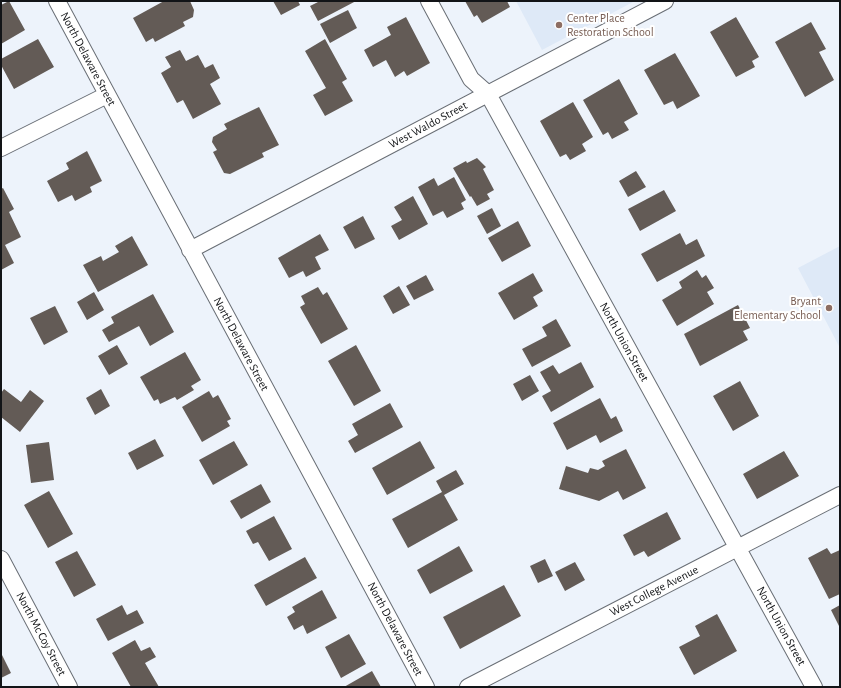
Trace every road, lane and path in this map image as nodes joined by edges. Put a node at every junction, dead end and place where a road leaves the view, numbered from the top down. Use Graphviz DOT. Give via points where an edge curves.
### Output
graph roads {
  1 [pos="57,1"];
  2 [pos="429,1"];
  3 [pos="665,1"];
  4 [pos="488,94"];
  5 [pos="107,95"];
  6 [pos="1,148"];
  7 [pos="190,250"];
  8 [pos="840,495"];
  9 [pos="738,548"];
  10 [pos="1,559"];
  11 [pos="69,687"];
  12 [pos="426,687"];
  13 [pos="468,687"];
  14 [pos="814,687"];
  1 -- 5 [label="street, North Delaware Street"];
  2 -- 4 [label="street, North Union Street" via="471,79"];
  3 -- 4 [label="street, West Waldo Street"];
  4 -- 7 [label="street, West Waldo Street"];
  4 -- 9 [label="street, North Union Street"];
  5 -- 6 [label="street"];
  5 -- 7 [label="street, North Delaware Street"];
  7 -- 12 [label="street, North Delaware Street"];
  8 -- 9 [label="street, West College Avenue"];
  9 -- 13 [label="street, West College Avenue"];
  9 -- 14 [label="street, North Union Street"];
  10 -- 11 [label="street, North Mc Coy Street"];
}
